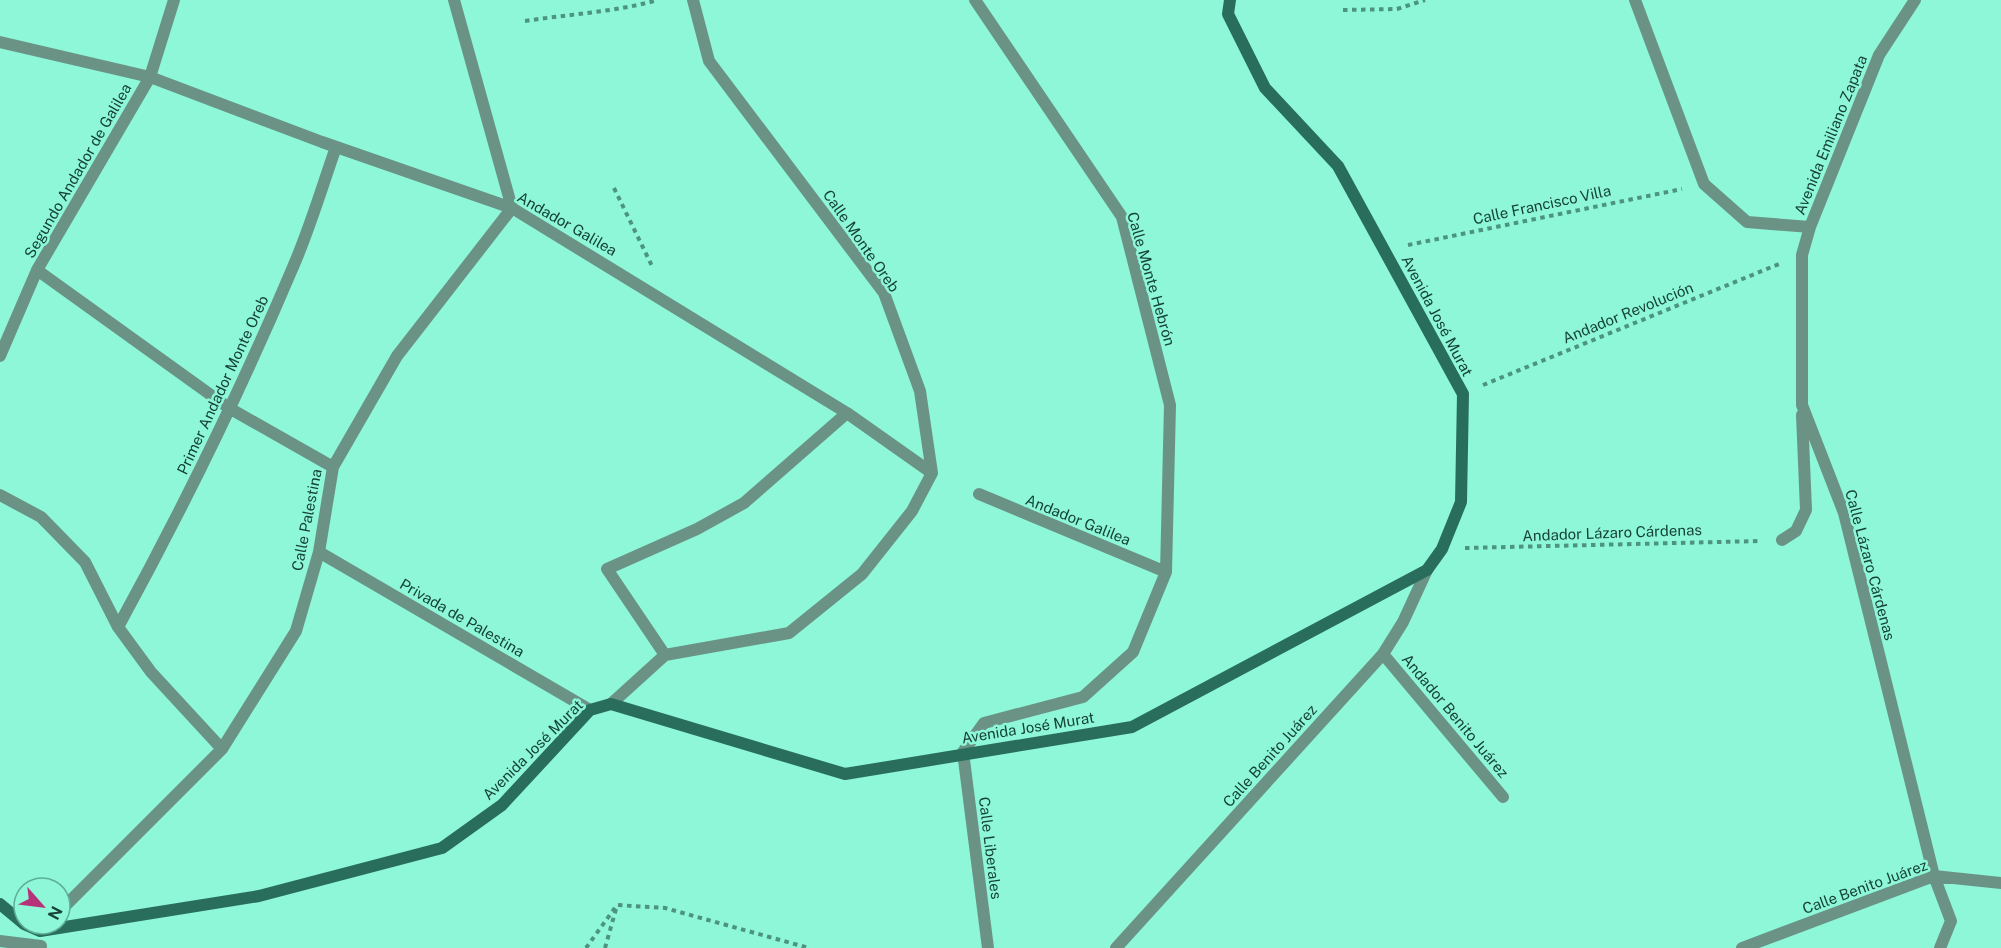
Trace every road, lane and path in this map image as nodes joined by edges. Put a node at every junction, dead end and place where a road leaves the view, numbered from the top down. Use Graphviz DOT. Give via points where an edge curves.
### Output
graph roads {
  1 [pos="174,0"];
  2 [pos="454,0"];
  3 [pos="658,0"];
  4 [pos="693,0"];
  5 [pos="975,0"];
  6 [pos="1230,0"];
  7 [pos="1425,0"];
  8 [pos="1635,0"];
  9 [pos="1915,0"];
  10 [pos="1343,10"];
  11 [pos="525,21"];
  12 [pos="0,42"];
  13 [pos="150,76"];
  14 [pos="336,147"];
  15 [pos="1704,184"];
  16 [pos="614,188"];
  17 [pos="512,208"];
  18 [pos="1810,227"];
  19 [pos="1384,250"];
  20 [pos="1802,255"];
  21 [pos="37,270"];
  22 [pos="666,302"];
  23 [pos="0,356"];
  24 [pos="1462,394"];
  25 [pos="1802,405"];
  26 [pos="230,408"];
  27 [pos="847,413"];
  28 [pos="333,467"];
  29 [pos="932,472"];
  30 [pos="979,494"];
  31 [pos="0,495"];
  32 [pos="1782,540"];
  33 [pos="1442,549"];
  34 [pos="319,552"];
  35 [pos="1427,570"];
  36 [pos="1166,572"];
  37 [pos="118,627"];
  38 [pos="1383,654"];
  39 [pos="665,656"];
  40 [pos="611,704"];
  41 [pos="590,710"];
  42 [pos="222,749"];
  43 [pos="963,752"];
  44 [pos="1503,797"];
  45 [pos="1934,876"];
  46 [pos="2001,883"];
  47 [pos="72,899"];
  48 [pos="0,904"];
  49 [pos="617,905"];
  50 [pos="12,914"];
  51 [pos="72,924"];
  52 [pos="0,941"];
  53 [pos="41,947"];
  54 [pos="586,948"];
  55 [pos="605,948"];
  56 [pos="809,948"];
  57 [pos="988,948"];
  58 [pos="1116,948"];
  59 [pos="1742,948"];
  60 [pos="1940,948"];
  1 -- 13 [label="street, Segundo Andador de Galilea"];
  2 -- 17 [label="street"];
  3 -- 11 [label="path" via="628,8"];
  4 -- 29 [label="street, Calle Monte Oreb" via="709,61 884,293 921,391"];
  5 -- 36 [label="street, Calle Monte Hebrón" via="1122,217 1170,405"];
  6 -- 19 [label="street, Avenida José Murat" via="1228,14 1265,88 1338,166"];
  7 -- 10 [label="path" via="1397,9"];
  8 -- 15 [label="street, Avenida Emiliano Zapata"];
  9 -- 18 [label="street, Avenida Emiliano Zapata" via="1879,55"];
  12 -- 13 [label="street, Andador Galilea"];
  13 -- 14 [label="street, Andador Galilea"];
  13 -- 21 [label="street, Segundo Andador de Galilea"];
  14 -- 17 [label="street, Andador Galilea"];
  14 -- 26 [label="street, Primer Andador Monte Oreb" via="294,265"];
  15 -- 18 [label="street, Avenida Emiliano Zapata" via="1747,222"];
  15 -- 19 [label="path, Calle Francisco Villa"];
  16 -- 22 [label="path"];
  17 -- 22 [label="street, Andador Galilea"];
  17 -- 28 [label="street, Calle Palestina" via="397,356"];
  18 -- 20 [label="street, Calle Lázaro Cárdenas"];
  19 -- 24 [label="street, Avenida José Murat"];
  20 -- 24 [label="path, Andador Revolución"];
  20 -- 25 [label="street, Calle Lázaro Cárdenas"];
  21 -- 23 [label="street, Segundo Andador de Galilea"];
  21 -- 26 [label="street"];
  22 -- 27 [label="street, Andador Galilea"];
  24 -- 33 [label="street, Avenida José Murat" via="1461,502"];
  25 -- 32 [label="street" via="1806,510 1796,531"];
  25 -- 45 [label="street, Calle Lázaro Cárdenas" via="1844,513"];
  26 -- 28 [label="street"];
  26 -- 37 [label="street, Primer Andador Monte Oreb" via="183,508"];
  27 -- 29 [label="street, Andador Galilea"];
  27 -- 39 [label="street" via="744,503 697,530 607,568"];
  28 -- 34 [label="street, Calle Palestina"];
  29 -- 39 [label="street" via="912,511 862,574 789,633"];
  30 -- 36 [label="street, Andador Galilea"];
  31 -- 37 [label="street" via="40,517 85,562"];
  32 -- 33 [label="path, Andador Lázaro Cárdenas"];
  33 -- 35 [label="street, Avenida José Murat"];
  34 -- 41 [label="street, Privada de Palestina"];
  34 -- 42 [label="street, Calle Palestina" via="296,631"];
  35 -- 38 [label="street, Calle Benito Juárez"];
  35 -- 43 [label="street, Avenida José Murat" via="1132,727"];
  36 -- 43 [label="street" via="1133,652 1083,697 984,723"];
  37 -- 42 [label="street" via="151,672"];
  38 -- 44 [label="street, Andador Benito Juárez"];
  38 -- 58 [label="street, Calle Benito Juárez"];
  39 -- 40 [label="street"];
  40 -- 41 [label="street, Avenida José Murat"];
  40 -- 43 [label="street, Avenida José Murat" via="845,774"];
  41 -- 51 [label="street, Avenida José Murat" via="502,805 442,848 259,896"];
  42 -- 47 [label="street, Calle Palestina"];
  43 -- 57 [label="street, Calle Liberales"];
  45 -- 46 [label="street, Calle Benito Juárez"];
  45 -- 59 [label="street, Calle Benito Juárez"];
  45 -- 60 [label="street, Calle Lázaro Cárdenas" via="1951,921"];
  48 -- 50 [label="street"];
  49 -- 54 [label="path"];
  49 -- 55 [label="path"];
  49 -- 56 [label="path" via="665,909"];
  52 -- 53 [label="street"];
}
